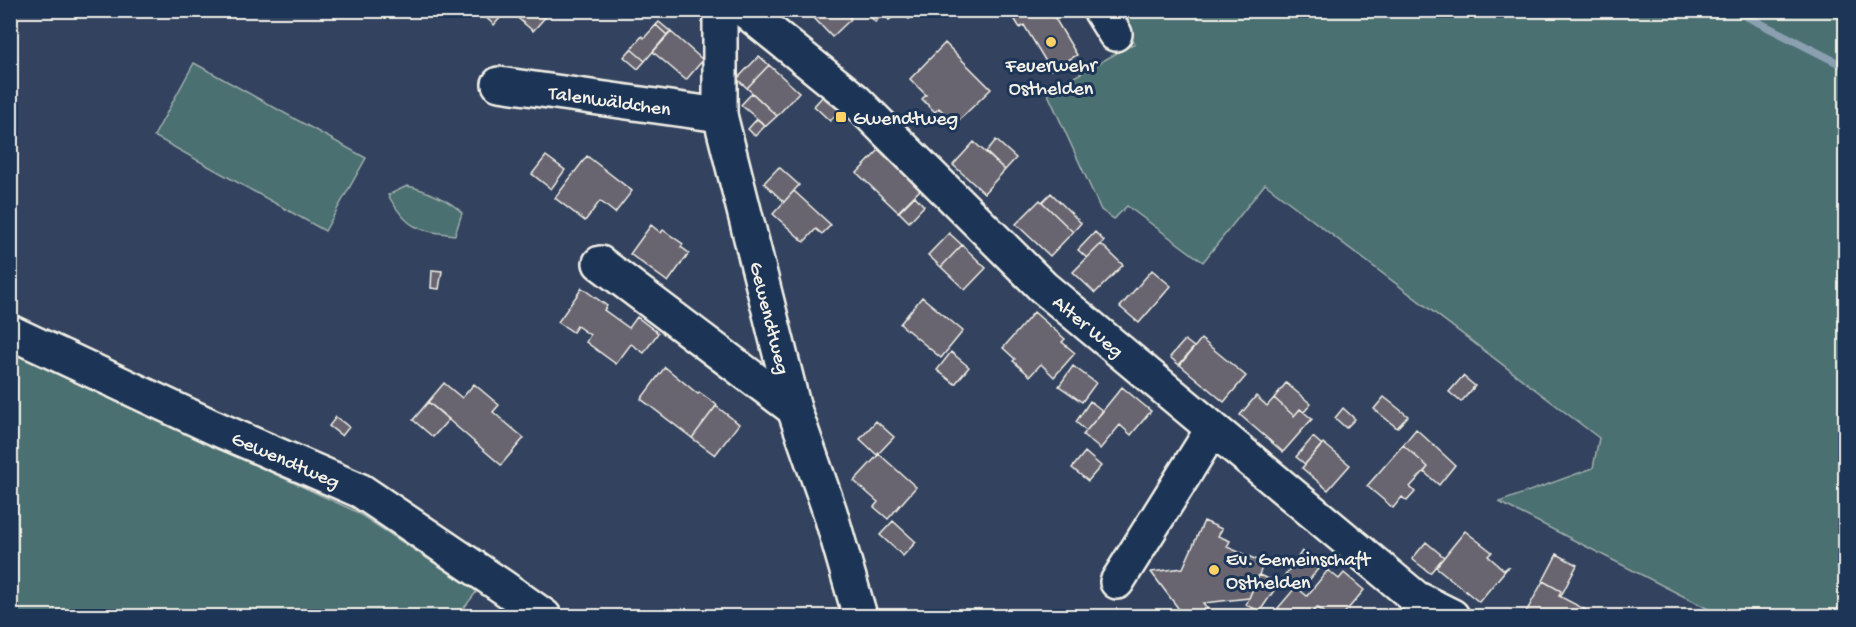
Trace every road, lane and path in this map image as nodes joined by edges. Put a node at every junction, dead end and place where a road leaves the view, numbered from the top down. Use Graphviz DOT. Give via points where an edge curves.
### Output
graph roads {
  1 [pos="720,10"];
  2 [pos="744,10"];
  3 [pos="499,84"];
  4 [pos="720,115"];
  5 [pos="600,263"];
  6 [pos="10,332"];
  7 [pos="794,409"];
  8 [pos="1212,430"];
  9 [pos="1117,582"];
  10 [pos="544,616"];
  11 [pos="860,616"];
  12 [pos="1452,616"];
  1 -- 4 [label="street, Gewendtweg"];
  2 -- 8 [label="street, Alter Weg" via="854,99 1043,287"];
  3 -- 4 [label="street, Talenwäldchen"];
  4 -- 7 [label="street, Gewendtweg"];
  5 -- 7 [label="street"];
  6 -- 10 [label="street, Gewendtweg" via="213,427 362,491"];
  7 -- 11 [label="street, Gewendtweg" via="830,512"];
  8 -- 9 [label="street"];
  8 -- 12 [label="street, Alter Weg" via="1416,598"];
}
